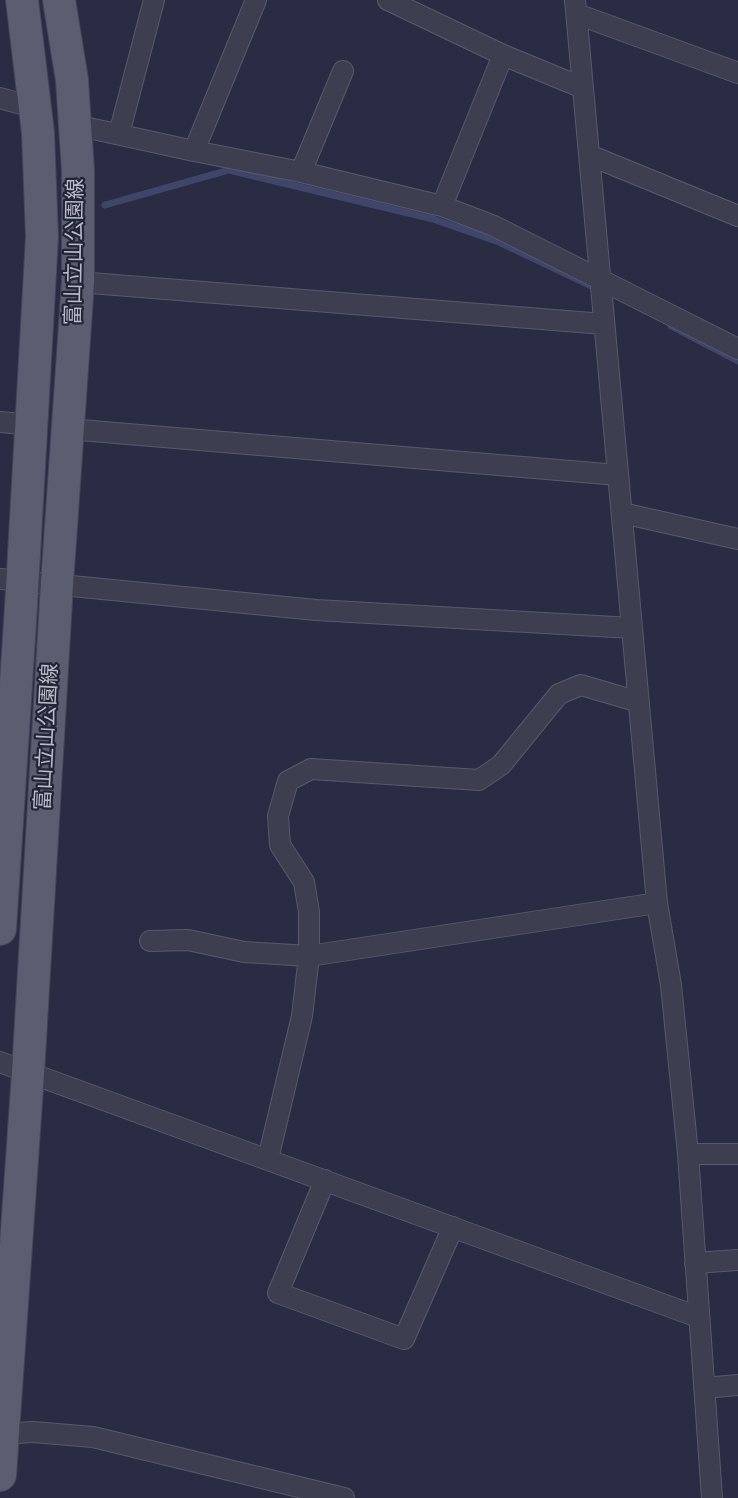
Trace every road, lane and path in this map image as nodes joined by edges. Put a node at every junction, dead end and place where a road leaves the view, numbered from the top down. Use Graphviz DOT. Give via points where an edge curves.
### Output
graph roads {
  1 [pos="22,0"];
  2 [pos="59,0"];
  3 [pos="154,0"];
  4 [pos="256,0"];
  5 [pos="388,0"];
  6 [pos="576,7"];
  7 [pos="503,54"];
  8 [pos="343,71"];
  9 [pos="738,74"];
  10 [pos="583,88"];
  11 [pos="0,98"];
  12 [pos="36,108"];
  13 [pos="75,125"];
  14 [pos="119,134"];
  15 [pos="194,151"];
  16 [pos="589,155"];
  17 [pos="301,172"];
  18 [pos="442,206"];
  19 [pos="738,216"];
  20 [pos="600,279"];
  21 [pos="78,282"];
  22 [pos="604,324"];
  23 [pos="738,349"];
  24 [pos="0,422"];
  25 [pos="32,425"];
  26 [pos="68,429"];
  27 [pos="618,475"];
  28 [pos="622,513"];
  29 [pos="738,539"];
  30 [pos="11,580"];
  31 [pos="57,584"];
  32 [pos="632,628"];
  33 [pos="639,702"];
  34 [pos="657,903"];
  35 [pos="0,929"];
  36 [pos="150,941"];
  37 [pos="309,956"];
  38 [pos="14,1067"];
  39 [pos="688,1154"];
  40 [pos="738,1154"];
  41 [pos="268,1159"];
  42 [pos="325,1180"];
  43 [pos="453,1227"];
  44 [pos="738,1260"];
  45 [pos="695,1263"];
  46 [pos="698,1317"];
  47 [pos="738,1385"];
  48 [pos="704,1388"];
  49 [pos="1,1434"];
  50 [pos="0,1475"];
  51 [pos="344,1498"];
  52 [pos="712,1498"];
  1 -- 12 [label="main road, 富山立山公園線"];
  2 -- 13 [label="main road, 富山立山公園線"];
  3 -- 14 [label="street"];
  4 -- 15 [label="street"];
  5 -- 7 [label="street"];
  6 -- 9 [label="street"];
  6 -- 10 [label="street"];
  7 -- 10 [label="street"];
  7 -- 18 [label="street"];
  8 -- 17 [label="street"];
  10 -- 16 [label="street"];
  11 -- 12 [label="street"];
  12 -- 25 [label="main road, 富山立山公園線" via="42,237"];
  13 -- 14 [label="street"];
  13 -- 21 [label="main road, 富山立山公園線"];
  14 -- 15 [label="street"];
  15 -- 17 [label="street"];
  16 -- 19 [label="street"];
  16 -- 20 [label="street"];
  17 -- 18 [label="street"];
  18 -- 20 [label="street" via="494,226"];
  20 -- 22 [label="street"];
  20 -- 23 [label="street"];
  21 -- 22 [label="street"];
  21 -- 26 [label="main road, 富山立山公園線"];
  22 -- 27 [label="street"];
  24 -- 25 [label="street"];
  25 -- 30 [label="main road, 富山立山公園線"];
  26 -- 27 [label="street"];
  26 -- 31 [label="main road, 富山立山公園線"];
  27 -- 28 [label="street"];
  28 -- 29 [label="street"];
  28 -- 32 [label="street"];
  30 -- 31 [label="street"];
  30 -- 35 [label="main road, 富山立山公園線"];
  31 -- 32 [label="street" via="316,610"];
  31 -- 38 [label="main road, 富山立山公園線"];
  32 -- 33 [label="street"];
  33 -- 34 [label="street"];
  33 -- 37 [label="street" via="581,684 559,694 501,765 479,780 311,769 288,781 278,816 280,845 304,882"];
  34 -- 37 [label="street"];
  34 -- 39 [label="street" via="671,985"];
  36 -- 37 [label="street" via="188,940 244,952"];
  37 -- 41 [label="street" via="302,1016"];
  38 -- 41 [label="street"];
  38 -- 49 [label="main road, 富山立山公園線"];
  39 -- 40 [label="street"];
  39 -- 45 [label="street"];
  41 -- 42 [label="street"];
  42 -- 43 [label="street"];
  42 -- 43 [label="street" via="278,1293 404,1339"];
  43 -- 46 [label="street"];
  44 -- 45 [label="street"];
  45 -- 46 [label="street"];
  46 -- 48 [label="street"];
  47 -- 48 [label="street"];
  48 -- 52 [label="street"];
  49 -- 50 [label="main road, 富山立山公園線"];
  49 -- 51 [label="street" via="33,1432 93,1437"];
}
